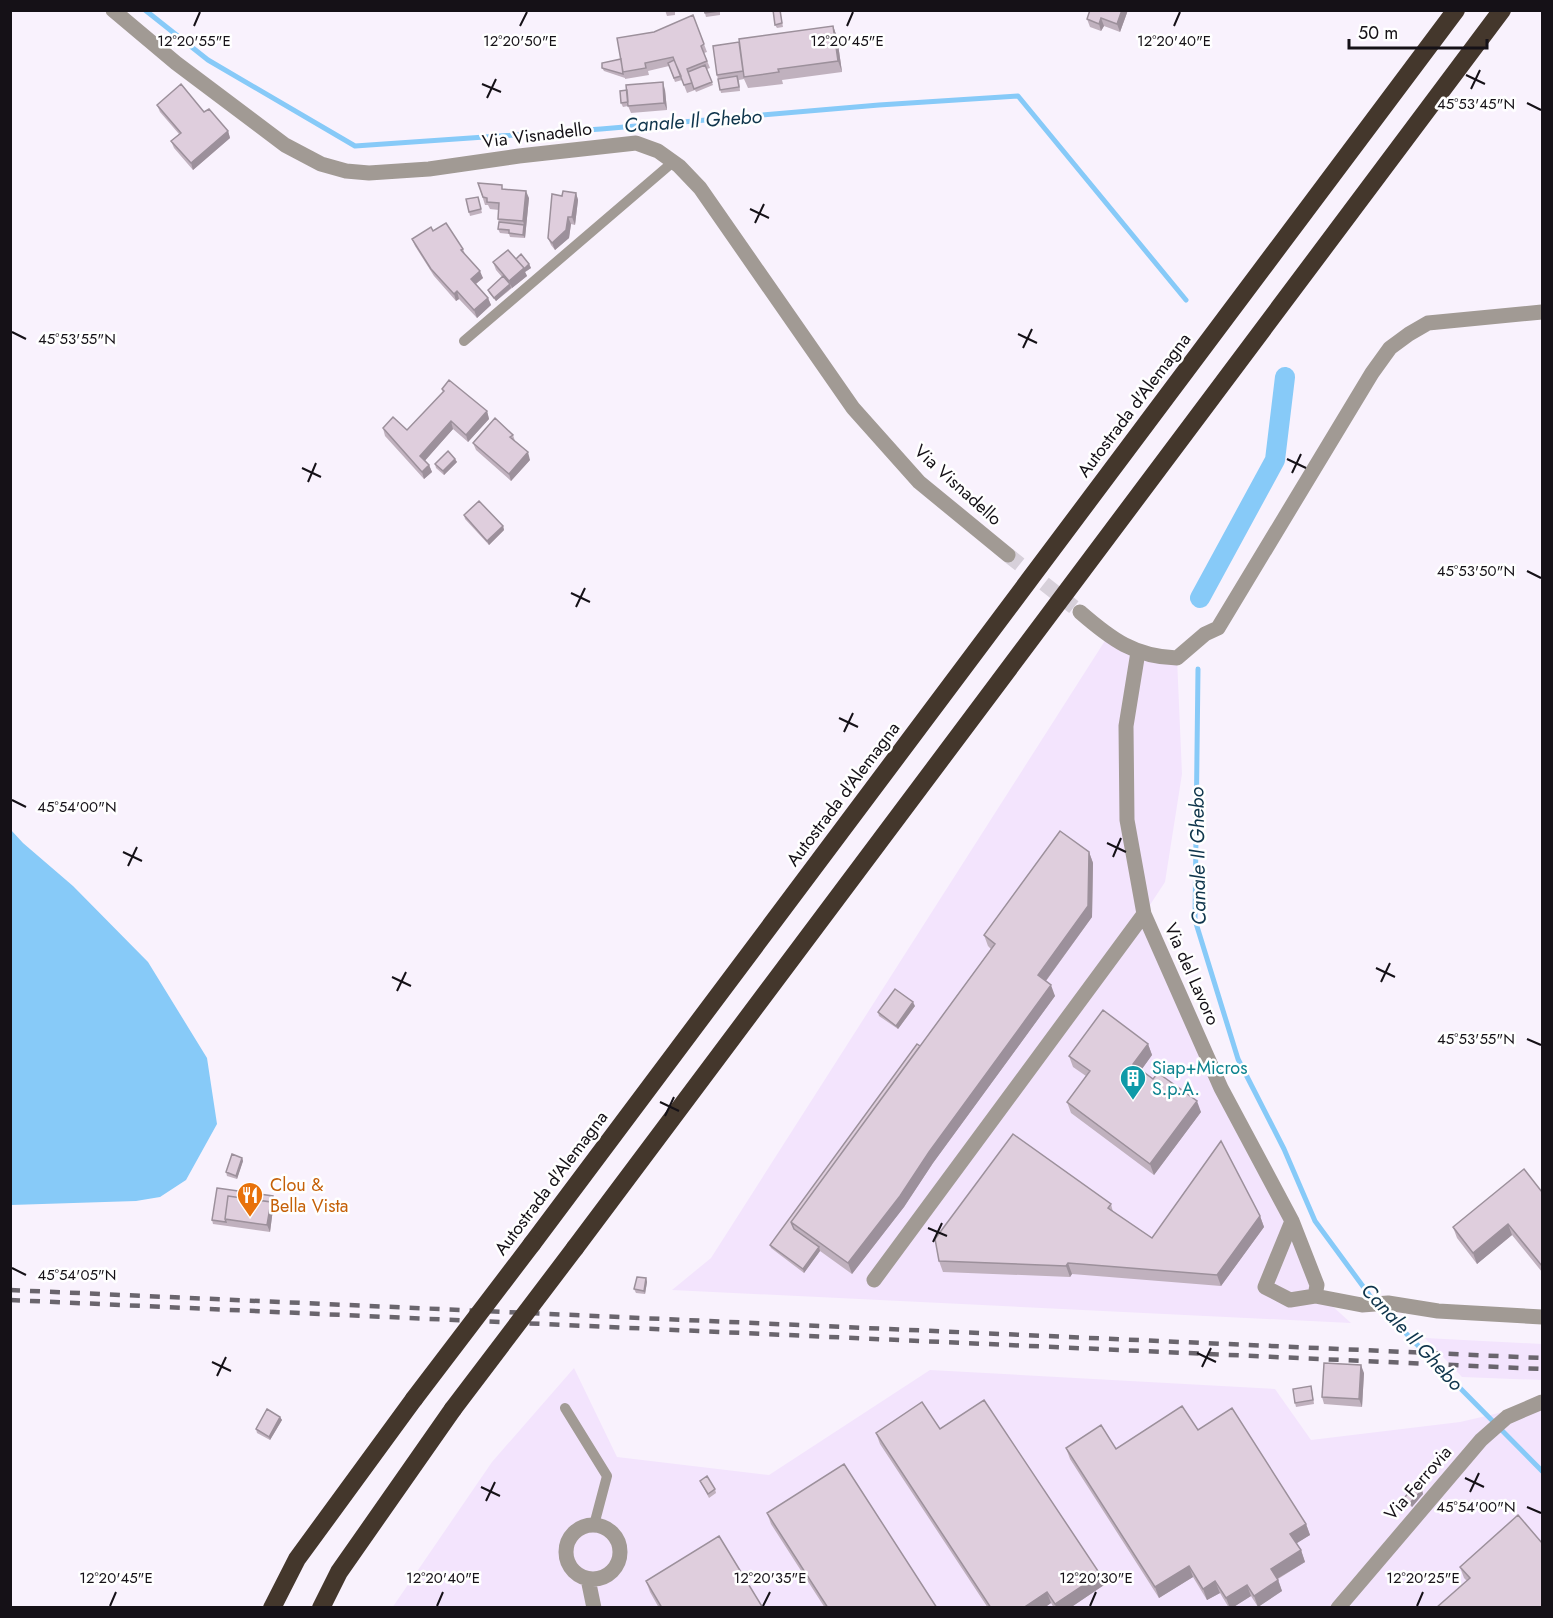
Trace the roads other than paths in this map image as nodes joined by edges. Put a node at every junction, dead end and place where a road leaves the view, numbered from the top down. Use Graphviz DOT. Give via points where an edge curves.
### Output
graph roads {
  1 [pos="113,10"];
  2 [pos="1456,10"];
  3 [pos="1502,10"];
  4 [pos="673,162"];
  5 [pos="1542,312"];
  6 [pos="464,340"];
  7 [pos="1008,555"];
  8 [pos="1080,612"];
  9 [pos="1138,652"];
  10 [pos="1144,914"];
  11 [pos="1292,1221"];
  12 [pos="874,1280"];
  13 [pos="1315,1296"];
  14 [pos="1542,1317"];
  15 [pos="1542,1402"];
  16 [pos="564,1408"];
  17 [pos="594,1525"];
  18 [pos="588,1578"];
  19 [pos="272,1608"];
  20 [pos="321,1608"];
  21 [pos="594,1608"];
  22 [pos="1338,1608"];
  1 -- 4 [label="street, Via Visnadello" via="285,145 321,164 346,171 409,170 636,143"];
  2 -- 19 [label="highway, Autostrada d'Alemagna, bridge" via="414,1399 297,1559"];
  3 -- 20 [label="highway, bridge" via="453,1409 339,1572"];
  4 -- 6 [label="lane"];
  4 -- 7 [label="street, Via Visnadello" via="700,188 853,408 919,482"];
  5 -- 9 [label="street" via="1428,323 1390,348 1218,628 1177,658"];
  8 -- 9 [label="street" via="1108,636"];
  9 -- 10 [label="street, Via del Lavoro" via="1126,726 1127,820"];
  10 -- 11 [label="street, Via del Lavoro" via="1221,1088"];
  10 -- 12 [label="street"];
  11 -- 13 [label="street, Via del Lavoro" via="1317,1285"];
  11 -- 13 [label="street" via="1265,1287 1290,1300"];
  13 -- 14 [label="street" via="1362,1305 1388,1303 1438,1311"];
  15 -- 22 [label="street, Via Ferrovia" via="1507,1417 1490,1431"];
  16 -- 17 [label="lane" via="607,1476"];
  17 -- 18 [label="street" via="578,1530 567,1544 568,1562 573,1570"];
  17 -- 18 [label="street" via="617,1538 620,1555 618,1564 605,1577"];
  18 -- 21 [label="street"];
}
